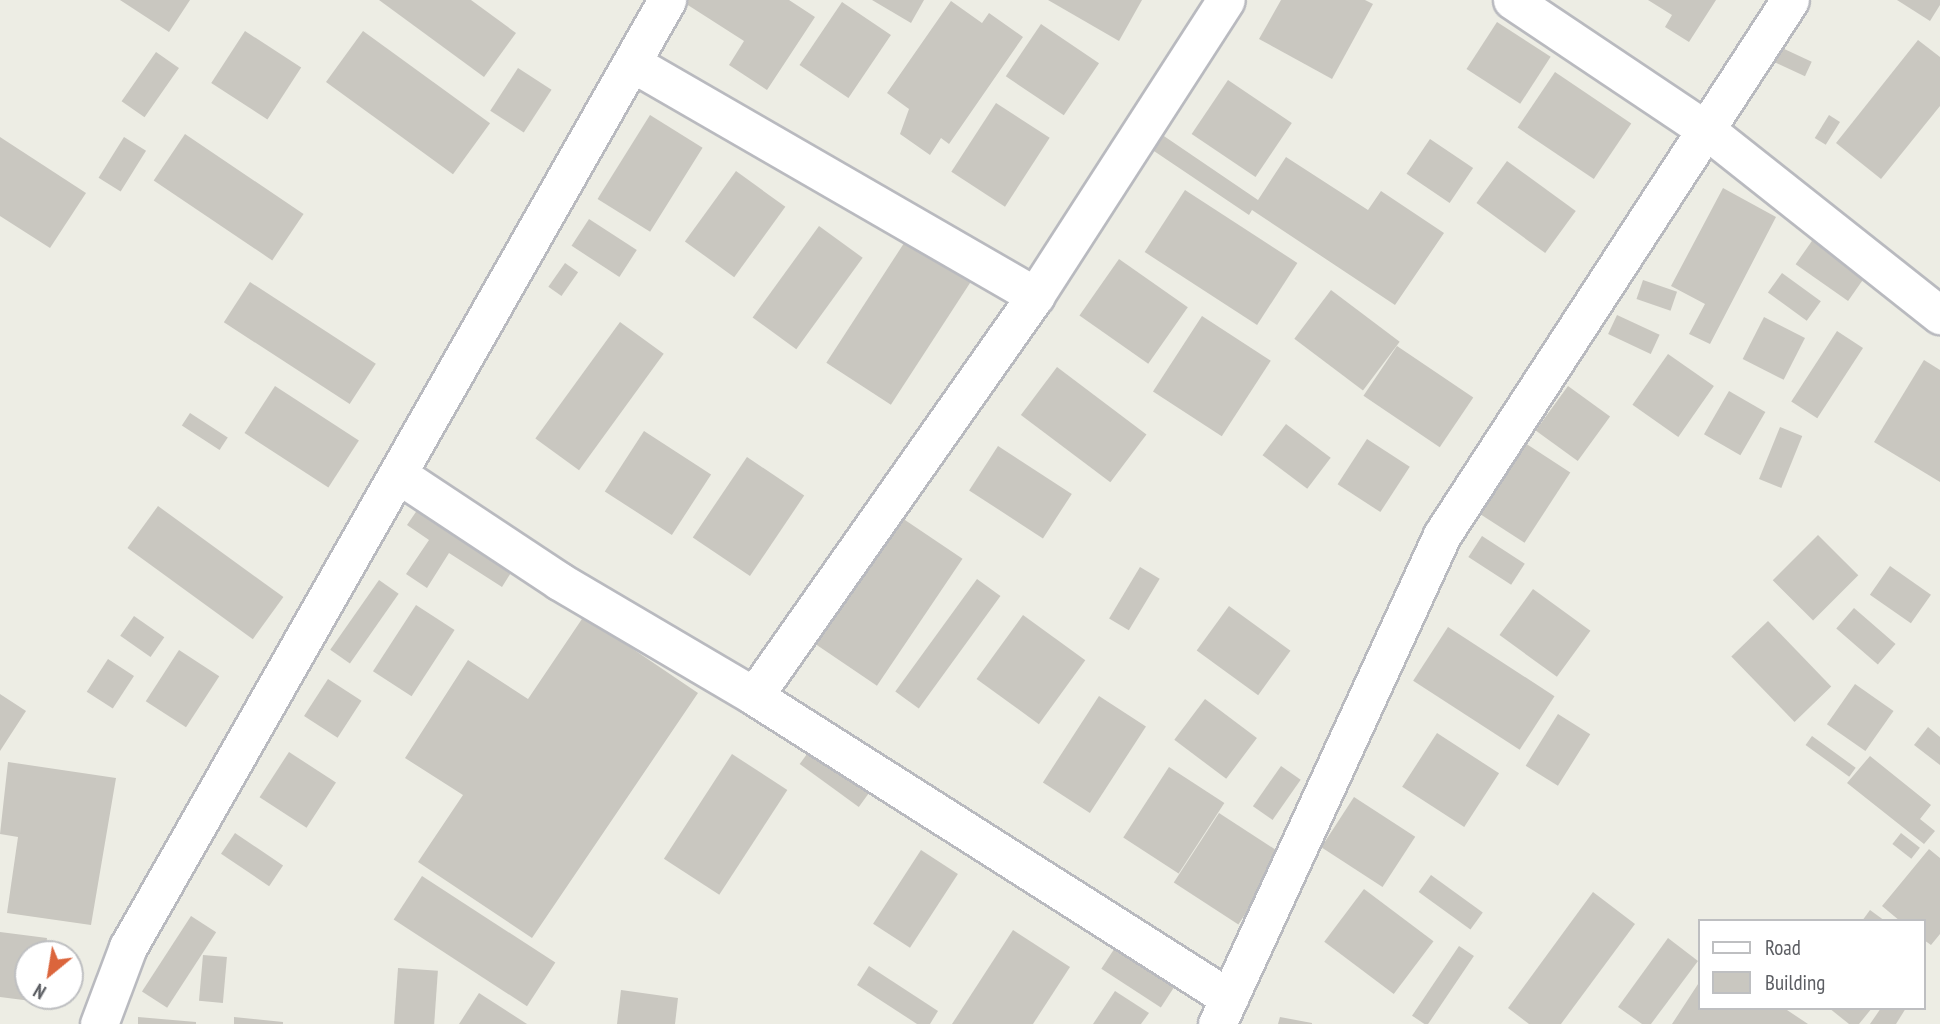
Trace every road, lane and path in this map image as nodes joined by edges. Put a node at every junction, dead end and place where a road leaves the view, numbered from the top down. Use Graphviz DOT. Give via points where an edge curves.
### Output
graph roads {
  1 [pos="667,0"];
  2 [pos="1226,0"];
  3 [pos="1512,0"];
  4 [pos="1790,0"];
  5 [pos="632,64"];
  6 [pos="1705,129"];
  7 [pos="1035,296"];
  8 [pos="1940,315"];
  9 [pos="399,475"];
  10 [pos="754,696"];
  11 [pos="1223,1011"];
  12 [pos="99,1024"];
  1 -- 5 [label="street"];
  2 -- 7 [label="street"];
  3 -- 6 [label="street"];
  4 -- 6 [label="street"];
  5 -- 7 [label="street"];
  5 -- 9 [label="street"];
  6 -- 8 [label="street"];
  6 -- 11 [label="street" via="1442,535"];
  7 -- 10 [label="street"];
  9 -- 10 [label="street" via="559,581"];
  9 -- 12 [label="street" via="128,947"];
  10 -- 11 [label="street"];
}
